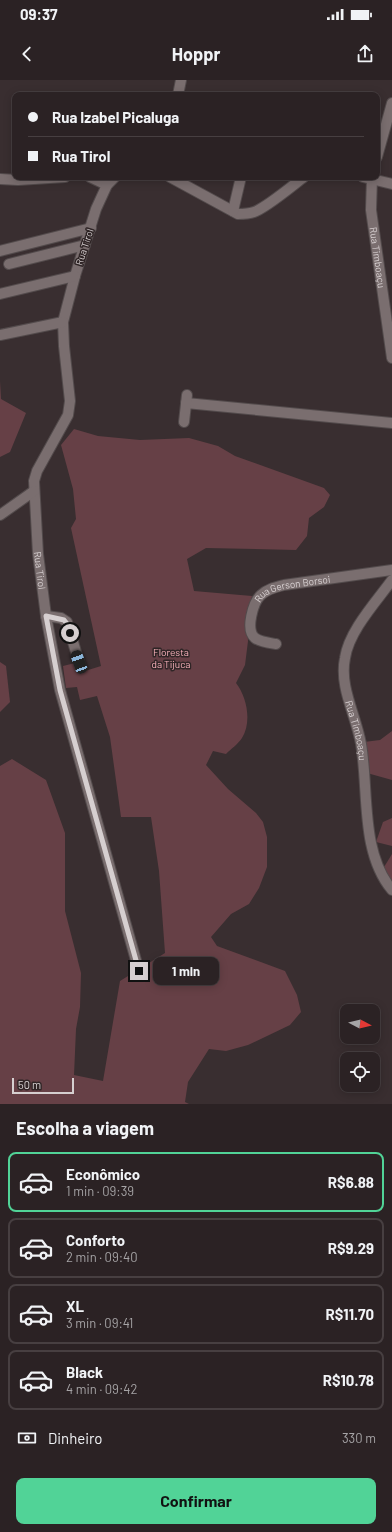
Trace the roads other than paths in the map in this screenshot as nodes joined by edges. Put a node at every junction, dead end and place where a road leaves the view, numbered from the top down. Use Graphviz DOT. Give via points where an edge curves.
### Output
graph roads {
  1 [pos="181,80"];
  2 [pos="179,92"];
  3 [pos="392,103"];
  4 [pos="380,146"];
  5 [pos="0,179"];
  6 [pos="12,180"];
  7 [pos="96,180"];
  8 [pos="112,180"];
  9 [pos="176,180"];
  10 [pos="240,180"];
  11 [pos="300,180"];
  12 [pos="369,180"];
  13 [pos="377,180"];
  14 [pos="392,184"];
  15 [pos="107,185"];
  16 [pos="233,211"];
  17 [pos="91,228"];
  18 [pos="85,245"];
  19 [pos="0,251"];
  20 [pos="9,264"];
  21 [pos="75,276"];
  22 [pos="0,294"];
  23 [pos="63,322"];
  24 [pos="0,335"];
  25 [pos="392,358"];
  26 [pos="184,422"];
  27 [pos="392,423"];
  28 [pos="34,491"];
  29 [pos="0,515"];
  30 [pos="392,570"];
  31 [pos="392,580"];
  32 [pos="46,616"];
  33 [pos="276,644"];
  34 [pos="79,662"];
  35 [pos="392,890"];
  36 [pos="139,971"];
  1 -- 2 [label="street"];
  3 -- 4 [label="street"];
  5 -- 6 [label="street"];
  7 -- 15 [label="street"];
  8 -- 15 [label="street, Rua Tirol"];
  9 -- 16 [label="street"];
  10 -- 16 [label="street"];
  11 -- 16 [label="street" via="255,212 238,214"];
  12 -- 25 [label="street, Rua Timboaçu"];
  13 -- 14 [label="street"];
  15 -- 17 [label="street, Rua Tirol"];
  17 -- 18 [label="street, Rua Tirol"];
  17 -- 19 [label="street"];
  18 -- 20 [label="street"];
  18 -- 21 [label="street, Rua Tirol"];
  21 -- 22 [label="street"];
  21 -- 23 [label="street, Rua Tirol"];
  23 -- 24 [label="street"];
  23 -- 28 [label="street, Rua Tirol" via="70,408 66,422 37,471"];
  26 -- 27 [label="street" via="187,399"];
  28 -- 29 [label="street"];
  28 -- 32 [label="street, Rua Tirol" via="38,554"];
  30 -- 33 [label="street, Rua Gerson Borsoi" via="284,585 266,590 253,608 250,619 252,635 256,639"];
  31 -- 35 [label="street, Rua Timboaçu" via="354,635 346,650 344,668 344,682 361,743 372,845 380,871"];
  32 -- 34 [label="street" via="61,618 67,622"];
  32 -- 36 [label="street, Rua Tirol" via="60,690"];
}
